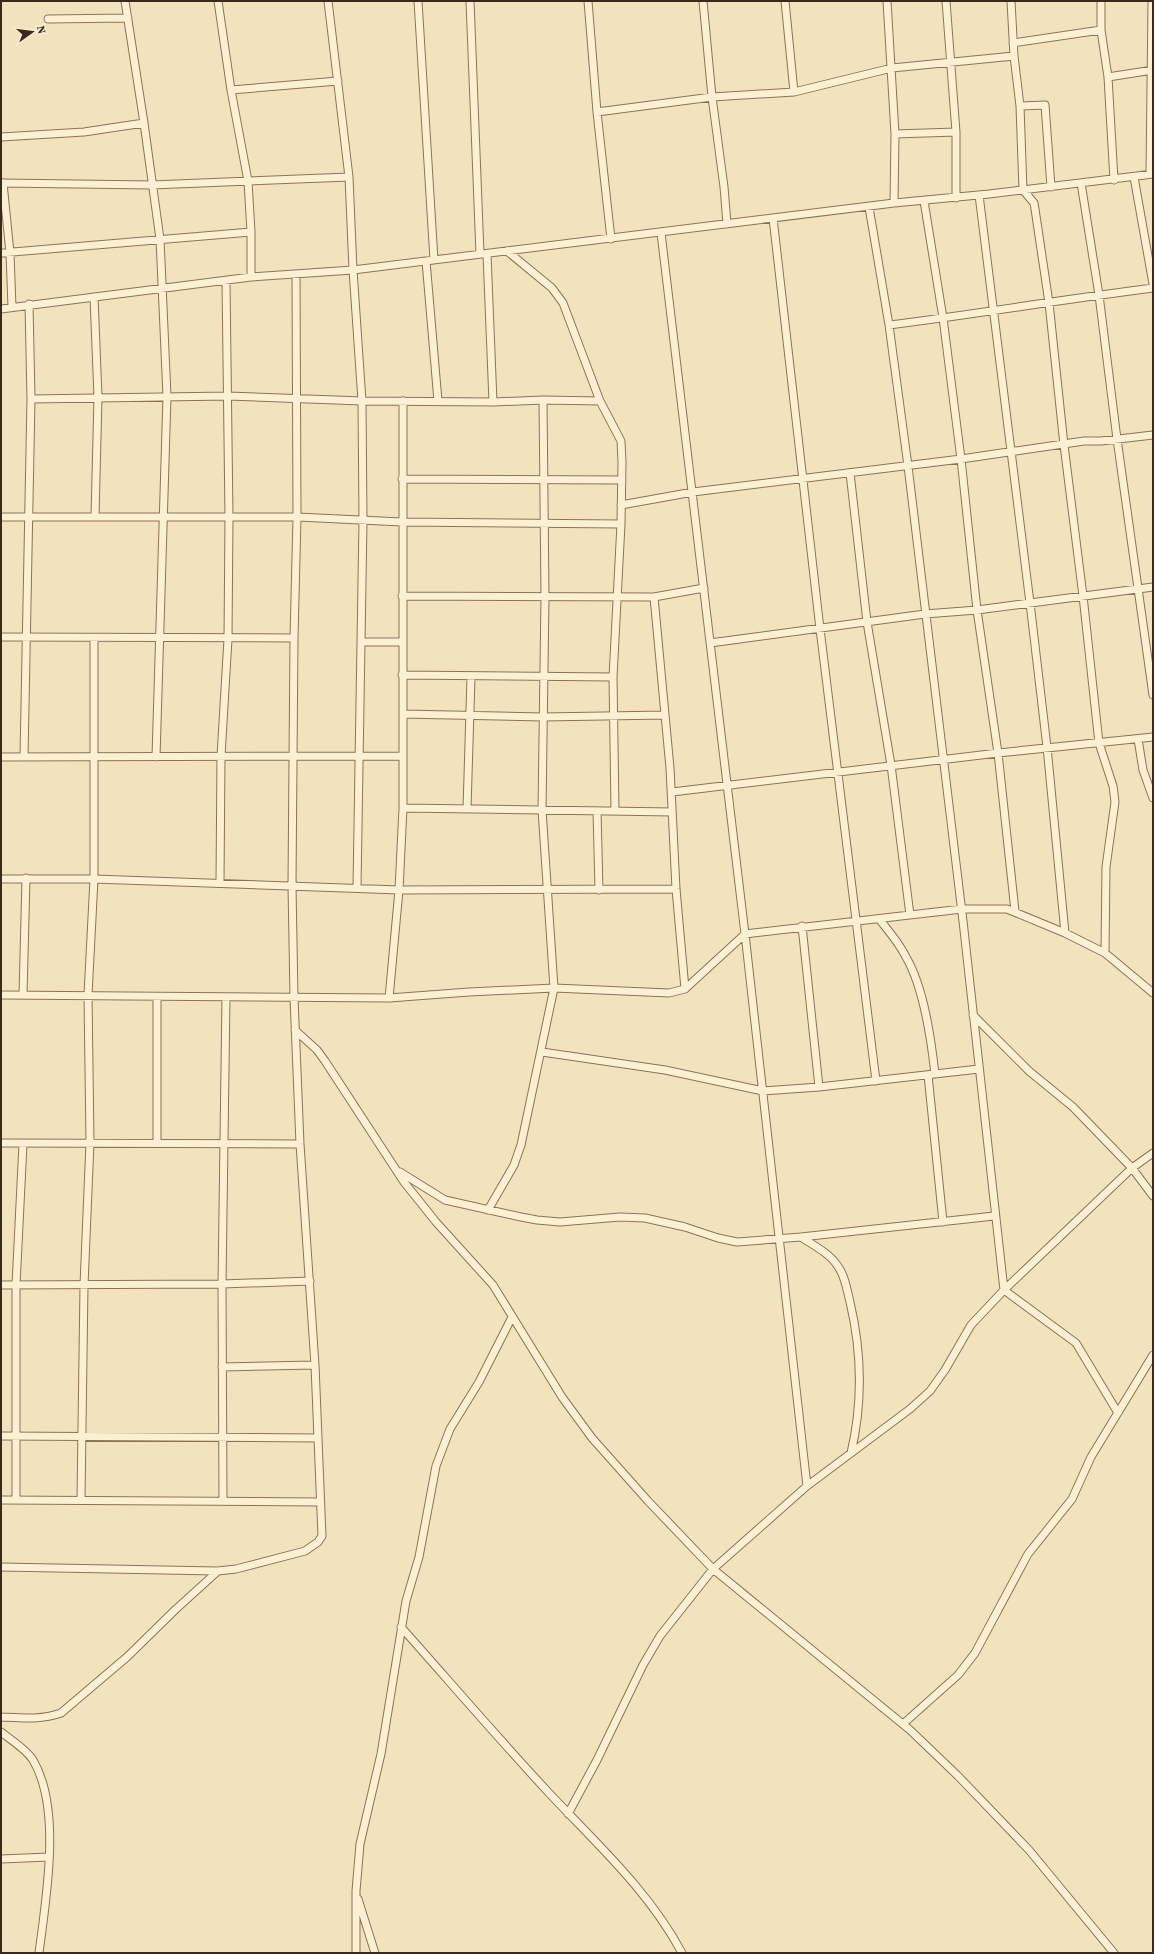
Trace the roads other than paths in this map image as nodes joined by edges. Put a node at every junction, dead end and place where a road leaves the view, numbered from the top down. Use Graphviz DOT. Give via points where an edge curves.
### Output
graph roads {
  1 [pos="124,1"];
  2 [pos="218,1"];
  3 [pos="328,1"];
  4 [pos="418,1"];
  5 [pos="470,1"];
  6 [pos="588,1"];
  7 [pos="703,1"];
  8 [pos="785,1"];
  9 [pos="887,1"];
  10 [pos="946,1"];
  11 [pos="1011,1"];
  12 [pos="1101,1"];
  13 [pos="1152,1"];
  14 [pos="128,18"];
  15 [pos="48,19"];
  16 [pos="1101,30"];
  17 [pos="1013,42"];
  18 [pos="1014,56"];
  19 [pos="950,62"];
  20 [pos="892,68"];
  21 [pos="1153,70"];
  22 [pos="1108,77"];
  23 [pos="338,81"];
  24 [pos="231,90"];
  25 [pos="794,92"];
  26 [pos="712,97"];
  27 [pos="1020,106"];
  28 [pos="597,112"];
  29 [pos="144,123"];
  30 [pos="956,132"];
  31 [pos="895,134"];
  32 [pos="1,136"];
  33 [pos="1151,174"];
  34 [pos="349,177"];
  35 [pos="1134,177"];
  36 [pos="1114,180"];
  37 [pos="248,181"];
  38 [pos="2,183"];
  39 [pos="1081,183"];
  40 [pos="152,185"];
  41 [pos="1051,187"];
  42 [pos="1023,190"];
  43 [pos="979,195"];
  44 [pos="956,198"];
  45 [pos="924,201"];
  46 [pos="894,203"];
  47 [pos="869,207"];
  48 [pos="772,218"];
  49 [pos="727,224"];
  50 [pos="251,232"];
  51 [pos="661,233"];
  52 [pos="160,239"];
  53 [pos="611,239"];
  54 [pos="508,251"];
  55 [pos="1,253"];
  56 [pos="10,253"];
  57 [pos="484,254"];
  58 [pos="434,260"];
  59 [pos="426,261"];
  60 [pos="353,270"];
  61 [pos="296,274"];
  62 [pos="251,277"];
  63 [pos="226,281"];
  64 [pos="1153,284"];
  65 [pos="1153,288"];
  66 [pos="162,289"];
  67 [pos="1100,295"];
  68 [pos="94,297"];
  69 [pos="1049,303"];
  70 [pos="29,304"];
  71 [pos="12,307"];
  72 [pos="1,308"];
  73 [pos="994,311"];
  74 [pos="943,318"];
  75 [pos="889,325"];
  76 [pos="167,396"];
  77 [pos="228,396"];
  78 [pos="98,397"];
  79 [pos="31,399"];
  80 [pos="296,399"];
  81 [pos="543,400"];
  82 [pos="362,401"];
  83 [pos="403,401"];
  84 [pos="438,401"];
  85 [pos="600,401"];
  86 [pos="493,402"];
  87 [pos="1153,436"];
  88 [pos="1117,440"];
  89 [pos="1064,445"];
  90 [pos="1010,453"];
  91 [pos="961,459"];
  92 [pos="908,466"];
  93 [pos="850,473"];
  94 [pos="402,479"];
  95 [pos="804,479"];
  96 [pos="544,480"];
  97 [pos="622,480"];
  98 [pos="693,492"];
  99 [pos="621,505"];
  100 [pos="1,517"];
  101 [pos="95,517"];
  102 [pos="163,517"];
  103 [pos="229,517"];
  104 [pos="297,517"];
  105 [pos="29,518"];
  106 [pos="363,520"];
  107 [pos="402,522"];
  108 [pos="545,523"];
  109 [pos="621,524"];
  110 [pos="1153,587"];
  111 [pos="704,588"];
  112 [pos="1139,589"];
  113 [pos="402,596"];
  114 [pos="1083,596"];
  115 [pos="545,597"];
  116 [pos="616,597"];
  117 [pos="654,598"];
  118 [pos="1030,603"];
  119 [pos="977,610"];
  120 [pos="925,614"];
  121 [pos="867,622"];
  122 [pos="820,629"];
  123 [pos="1,637"];
  124 [pos="26,638"];
  125 [pos="294,638"];
  126 [pos="94,639"];
  127 [pos="160,639"];
  128 [pos="228,639"];
  129 [pos="361,642"];
  130 [pos="402,642"];
  131 [pos="710,643"];
  132 [pos="402,675"];
  133 [pos="472,677"];
  134 [pos="544,677"];
  135 [pos="613,677"];
  136 [pos="1153,695"];
  137 [pos="403,714"];
  138 [pos="665,715"];
  139 [pos="471,716"];
  140 [pos="543,717"];
  141 [pos="613,717"];
  142 [pos="1153,738"];
  143 [pos="1138,739"];
  144 [pos="1099,743"];
  145 [pos="1047,747"];
  146 [pos="998,752"];
  147 [pos="24,756"];
  148 [pos="94,756"];
  149 [pos="220,756"];
  150 [pos="360,756"];
  151 [pos="402,756"];
  152 [pos="1,757"];
  153 [pos="156,757"];
  154 [pos="293,757"];
  155 [pos="943,759"];
  156 [pos="891,765"];
  157 [pos="839,772"];
  158 [pos="726,785"];
  159 [pos="672,792"];
  160 [pos="1153,798"];
  161 [pos="403,808"];
  162 [pos="468,809"];
  163 [pos="542,810"];
  164 [pos="597,811"];
  165 [pos="615,811"];
  166 [pos="672,812"];
  167 [pos="26,878"];
  168 [pos="1,879"];
  169 [pos="94,879"];
  170 [pos="220,883"];
  171 [pos="292,885"];
  172 [pos="357,888"];
  173 [pos="676,889"];
  174 [pos="399,890"];
  175 [pos="548,890"];
  176 [pos="600,890"];
  177 [pos="962,909"];
  178 [pos="1015,911"];
  179 [pos="910,915"];
  180 [pos="879,919"];
  181 [pos="857,921"];
  182 [pos="802,926"];
  183 [pos="1065,933"];
  184 [pos="745,934"];
  185 [pos="1105,953"];
  186 [pos="554,988"];
  187 [pos="1152,988"];
  188 [pos="685,989"];
  189 [pos="1,995"];
  190 [pos="23,996"];
  191 [pos="88,996"];
  192 [pos="157,997"];
  193 [pos="226,998"];
  194 [pos="294,998"];
  195 [pos="389,998"];
  196 [pos="973,1015"];
  197 [pos="295,1030"];
  198 [pos="542,1052"];
  199 [pos="979,1069"];
  200 [pos="931,1074"];
  201 [pos="876,1081"];
  202 [pos="819,1087"];
  203 [pos="763,1091"];
  204 [pos="1,1143"];
  205 [pos="90,1143"];
  206 [pos="157,1143"];
  207 [pos="224,1143"];
  208 [pos="23,1144"];
  209 [pos="300,1144"];
  210 [pos="1153,1153"];
  211 [pos="1132,1168"];
  212 [pos="396,1169"];
  213 [pos="1153,1196"];
  214 [pos="488,1210"];
  215 [pos="994,1216"];
  216 [pos="943,1222"];
  217 [pos="801,1237"];
  218 [pos="780,1239"];
  219 [pos="310,1281"];
  220 [pos="222,1284"];
  221 [pos="1,1285"];
  222 [pos="16,1285"];
  223 [pos="84,1285"];
  224 [pos="1004,1290"];
  225 [pos="512,1317"];
  226 [pos="1153,1355"];
  227 [pos="315,1365"];
  228 [pos="222,1367"];
  229 [pos="1118,1413"];
  230 [pos="1,1436"];
  231 [pos="16,1436"];
  232 [pos="81,1436"];
  233 [pos="318,1438"];
  234 [pos="221,1439"];
  235 [pos="851,1453"];
  236 [pos="807,1486"];
  237 [pos="81,1499"];
  238 [pos="1,1500"];
  239 [pos="16,1500"];
  240 [pos="222,1501"];
  241 [pos="320,1502"];
  242 [pos="1,1567"];
  243 [pos="713,1569"];
  244 [pos="218,1572"];
  245 [pos="402,1627"];
  246 [pos="1,1718"];
  247 [pos="903,1724"];
  248 [pos="1,1732"];
  249 [pos="568,1814"];
  250 [pos="49,1857"];
  251 [pos="1,1859"];
  252 [pos="356,1891"];
  253 [pos="39,1953"];
  254 [pos="356,1953"];
  255 [pos="375,1953"];
  256 [pos="682,1953"];
  257 [pos="1114,1953"];
  1 -- 14 [label="street"];
  2 -- 24 [label="street"];
  3 -- 23 [label="street"];
  4 -- 58 [label="street"];
  5 -- 57 [label="street"];
  6 -- 28 [label="street"];
  7 -- 26 [label="street"];
  8 -- 25 [label="street"];
  9 -- 20 [label="street"];
  10 -- 19 [label="street"];
  11 -- 17 [label="street"];
  12 -- 16 [label="street"];
  13 -- 21 [label="street"];
  14 -- 15 [label="street"];
  14 -- 29 [label="street"];
  16 -- 17 [label="street"];
  16 -- 22 [label="street"];
  17 -- 18 [label="street"];
  18 -- 19 [label="street"];
  18 -- 27 [label="street"];
  19 -- 20 [label="street"];
  19 -- 30 [label="street"];
  20 -- 25 [label="street"];
  20 -- 31 [label="street"];
  21 -- 22 [label="street"];
  21 -- 33 [label="street"];
  22 -- 36 [label="street"];
  23 -- 24 [label="street"];
  23 -- 34 [label="street"];
  24 -- 37 [label="street"];
  25 -- 26 [label="street"];
  26 -- 28 [label="street"];
  26 -- 49 [label="street"];
  27 -- 41 [label="street" via="1045,105"];
  27 -- 42 [label="street"];
  28 -- 53 [label="street"];
  29 -- 32 [label="street" via="84,132"];
  29 -- 40 [label="street"];
  30 -- 31 [label="street"];
  30 -- 44 [label="street"];
  31 -- 46 [label="street"];
  33 -- 35 [label="street"];
  34 -- 37 [label="street"];
  34 -- 60 [label="street"];
  35 -- 36 [label="street"];
  35 -- 64 [label="street"];
  36 -- 39 [label="street"];
  37 -- 40 [label="street"];
  37 -- 50 [label="street"];
  38 -- 40 [label="street"];
  38 -- 56 [label="street"];
  39 -- 41 [label="street"];
  39 -- 67 [label="street"];
  40 -- 52 [label="street"];
  41 -- 42 [label="street"];
  42 -- 43 [label="street"];
  42 -- 69 [label="street" via="1034,203"];
  43 -- 44 [label="street"];
  43 -- 73 [label="street"];
  44 -- 45 [label="street"];
  45 -- 46 [label="street"];
  45 -- 74 [label="street"];
  46 -- 47 [label="street"];
  47 -- 48 [label="street"];
  47 -- 75 [label="street"];
  48 -- 49 [label="street"];
  48 -- 95 [label="street"];
  49 -- 51 [label="street"];
  50 -- 52 [label="street"];
  50 -- 62 [label="street"];
  51 -- 53 [label="street"];
  51 -- 98 [label="street"];
  52 -- 56 [label="street"];
  52 -- 66 [label="street"];
  53 -- 54 [label="street"];
  54 -- 57 [label="street"];
  54 -- 85 [label="street" via="552,288 563,303"];
  55 -- 56 [label="street"];
  56 -- 71 [label="street"];
  57 -- 58 [label="street"];
  57 -- 86 [label="street"];
  58 -- 59 [label="street"];
  59 -- 60 [label="street"];
  59 -- 84 [label="street"];
  60 -- 61 [label="street"];
  60 -- 82 [label="street"];
  61 -- 62 [label="street"];
  61 -- 80 [label="street"];
  62 -- 63 [label="street"];
  63 -- 66 [label="street"];
  63 -- 77 [label="street"];
  65 -- 67 [label="street"];
  66 -- 68 [label="street"];
  66 -- 76 [label="street"];
  67 -- 69 [label="street"];
  67 -- 88 [label="street"];
  68 -- 70 [label="street"];
  68 -- 78 [label="street"];
  69 -- 73 [label="street"];
  69 -- 89 [label="street"];
  70 -- 71 [label="street"];
  70 -- 79 [label="street"];
  71 -- 72 [label="street"];
  73 -- 74 [label="street"];
  73 -- 90 [label="street"];
  74 -- 75 [label="street"];
  74 -- 91 [label="street"];
  75 -- 92 [label="street"];
  76 -- 77 [label="street"];
  76 -- 78 [label="street"];
  76 -- 102 [label="street"];
  77 -- 80 [label="street"];
  77 -- 103 [label="street"];
  78 -- 79 [label="street"];
  78 -- 101 [label="street"];
  79 -- 105 [label="street"];
  80 -- 82 [label="street"];
  80 -- 104 [label="street"];
  81 -- 85 [label="street"];
  81 -- 86 [label="street"];
  81 -- 96 [label="street"];
  82 -- 83 [label="street"];
  82 -- 106 [label="street"];
  83 -- 84 [label="street"];
  83 -- 94 [label="street"];
  84 -- 86 [label="street"];
  85 -- 97 [label="street" via="621,441"];
  87 -- 88 [label="street"];
  88 -- 89 [label="street" via="1084,441"];
  88 -- 112 [label="street"];
  89 -- 90 [label="street"];
  89 -- 114 [label="street"];
  90 -- 91 [label="street"];
  90 -- 118 [label="street"];
  91 -- 92 [label="street"];
  91 -- 119 [label="street"];
  92 -- 93 [label="street"];
  92 -- 120 [label="street"];
  93 -- 95 [label="street"];
  93 -- 121 [label="street"];
  94 -- 96 [label="street"];
  94 -- 107 [label="street"];
  95 -- 98 [label="street"];
  95 -- 122 [label="street"];
  96 -- 97 [label="street"];
  96 -- 108 [label="street"];
  97 -- 99 [label="street"];
  98 -- 99 [label="street"];
  98 -- 111 [label="street"];
  99 -- 109 [label="street"];
  100 -- 105 [label="street"];
  101 -- 102 [label="street"];
  101 -- 105 [label="street"];
  102 -- 103 [label="street"];
  102 -- 127 [label="street"];
  103 -- 104 [label="street"];
  103 -- 128 [label="street"];
  104 -- 106 [label="street"];
  104 -- 125 [label="street"];
  105 -- 124 [label="street"];
  106 -- 107 [label="street"];
  106 -- 129 [label="street"];
  107 -- 108 [label="street"];
  107 -- 113 [label="street"];
  108 -- 109 [label="street"];
  108 -- 115 [label="street"];
  109 -- 116 [label="street"];
  110 -- 112 [label="street"];
  111 -- 117 [label="street"];
  111 -- 131 [label="street"];
  112 -- 114 [label="street"];
  112 -- 136 [label="street"];
  113 -- 115 [label="street"];
  113 -- 130 [label="street"];
  114 -- 118 [label="street"];
  114 -- 144 [label="street"];
  115 -- 116 [label="street"];
  115 -- 134 [label="street"];
  116 -- 117 [label="street"];
  116 -- 135 [label="street"];
  117 -- 138 [label="street"];
  118 -- 119 [label="street"];
  118 -- 145 [label="street"];
  119 -- 120 [label="street"];
  119 -- 146 [label="street"];
  120 -- 121 [label="street"];
  120 -- 155 [label="street"];
  121 -- 122 [label="street"];
  121 -- 156 [label="street"];
  122 -- 131 [label="street"];
  122 -- 157 [label="street"];
  123 -- 124 [label="street"];
  124 -- 126 [label="street"];
  124 -- 147 [label="street"];
  125 -- 128 [label="street"];
  125 -- 154 [label="street"];
  126 -- 127 [label="street"];
  126 -- 148 [label="street"];
  127 -- 128 [label="street"];
  127 -- 153 [label="street"];
  128 -- 149 [label="street"];
  129 -- 130 [label="street"];
  129 -- 150 [label="street"];
  130 -- 132 [label="street"];
  131 -- 158 [label="street"];
  132 -- 133 [label="street"];
  132 -- 137 [label="street"];
  133 -- 134 [label="street"];
  133 -- 139 [label="street"];
  134 -- 135 [label="street"];
  134 -- 140 [label="street"];
  135 -- 141 [label="street"];
  137 -- 139 [label="street"];
  137 -- 151 [label="street"];
  138 -- 141 [label="street"];
  138 -- 159 [label="street"];
  139 -- 140 [label="street"];
  139 -- 162 [label="street"];
  140 -- 141 [label="street"];
  140 -- 163 [label="street"];
  141 -- 165 [label="street"];
  142 -- 143 [label="street"];
  143 -- 144 [label="street"];
  143 -- 160 [label="street" via="1143,770"];
  144 -- 145 [label="street"];
  144 -- 185 [label="street" via="1113,786 1115,802 1106,867"];
  145 -- 146 [label="street"];
  145 -- 183 [label="street"];
  146 -- 155 [label="street"];
  146 -- 178 [label="street"];
  147 -- 148 [label="street"];
  147 -- 152 [label="street"];
  148 -- 153 [label="street"];
  148 -- 169 [label="street"];
  149 -- 153 [label="street"];
  149 -- 154 [label="street"];
  149 -- 170 [label="street"];
  150 -- 151 [label="street"];
  150 -- 154 [label="street"];
  150 -- 172 [label="street"];
  151 -- 161 [label="street"];
  154 -- 171 [label="street"];
  155 -- 156 [label="street"];
  155 -- 177 [label="street"];
  156 -- 157 [label="street"];
  156 -- 179 [label="street"];
  157 -- 158 [label="street"];
  157 -- 181 [label="street"];
  158 -- 159 [label="street"];
  158 -- 184 [label="street"];
  159 -- 166 [label="street"];
  161 -- 162 [label="street"];
  161 -- 174 [label="street"];
  162 -- 163 [label="street"];
  163 -- 164 [label="street"];
  163 -- 175 [label="street"];
  164 -- 165 [label="street"];
  164 -- 176 [label="street"];
  165 -- 166 [label="street"];
  166 -- 173 [label="street"];
  167 -- 168 [label="street"];
  167 -- 169 [label="street"];
  167 -- 190 [label="street"];
  169 -- 170 [label="street"];
  169 -- 191 [label="street"];
  170 -- 171 [label="street"];
  171 -- 172 [label="street"];
  171 -- 194 [label="street"];
  172 -- 174 [label="street"];
  173 -- 176 [label="street"];
  173 -- 188 [label="street"];
  174 -- 175 [label="street"];
  174 -- 195 [label="street"];
  175 -- 176 [label="street"];
  175 -- 186 [label="street"];
  177 -- 178 [label="street" via="996,908"];
  177 -- 179 [label="street"];
  177 -- 196 [label="street"];
  178 -- 183 [label="street"];
  179 -- 180 [label="street"];
  180 -- 181 [label="street"];
  180 -- 200 [label="street" via="900,946 913,971 928,1024"];
  181 -- 182 [label="street"];
  181 -- 201 [label="street"];
  182 -- 184 [label="street"];
  182 -- 202 [label="street"];
  183 -- 185 [label="street"];
  184 -- 188 [label="street"];
  184 -- 203 [label="street"];
  185 -- 187 [label="street"];
  186 -- 188 [label="street" via="660,994"];
  186 -- 195 [label="street"];
  186 -- 198 [label="street"];
  189 -- 190 [label="street"];
  190 -- 191 [label="street"];
  191 -- 192 [label="street"];
  191 -- 205 [label="street"];
  192 -- 193 [label="street"];
  192 -- 206 [label="street"];
  193 -- 194 [label="street"];
  193 -- 207 [label="street"];
  194 -- 195 [label="street"];
  194 -- 197 [label="street"];
  196 -- 199 [label="street"];
  196 -- 211 [label="street" via="1029,1071 1073,1107"];
  197 -- 209 [label="street"];
  197 -- 212 [label="street" via="325,1061"];
  198 -- 203 [label="street" via="665,1070"];
  198 -- 214 [label="street" via="521,1145 514,1164"];
  199 -- 200 [label="street"];
  199 -- 215 [label="street"];
  200 -- 201 [label="street"];
  200 -- 216 [label="street"];
  201 -- 202 [label="street"];
  202 -- 203 [label="street"];
  203 -- 218 [label="street"];
  204 -- 208 [label="street"];
  205 -- 206 [label="street"];
  205 -- 208 [label="street"];
  205 -- 223 [label="street"];
  206 -- 207 [label="street"];
  207 -- 209 [label="street"];
  207 -- 220 [label="street"];
  208 -- 222 [label="street"];
  209 -- 219 [label="street"];
  210 -- 211 [label="street"];
  211 -- 213 [label="street"];
  211 -- 224 [label="street"];
  212 -- 214 [label="street" via="445,1200"];
  212 -- 225 [label="street" via="436,1222 493,1285"];
  214 -- 218 [label="street" via="560,1222 620,1217 645,1218 737,1242"];
  215 -- 216 [label="street"];
  215 -- 224 [label="street"];
  216 -- 217 [label="street"];
  217 -- 218 [label="street"];
  217 -- 235 [label="street" via="837,1265 846,1285 857,1330 860,1362 859,1407"];
  218 -- 236 [label="street"];
  219 -- 220 [label="street"];
  219 -- 227 [label="street"];
  220 -- 223 [label="street"];
  220 -- 228 [label="street"];
  221 -- 222 [label="street"];
  222 -- 223 [label="street"];
  222 -- 231 [label="street"];
  223 -- 232 [label="street"];
  224 -- 229 [label="street" via="1076,1343"];
  224 -- 235 [label="street" via="971,1325 930,1391"];
  225 -- 243 [label="street" via="562,1397 592,1438"];
  225 -- 245 [label="street" via="480,1382 450,1429 436,1466"];
  226 -- 229 [label="street"];
  227 -- 228 [label="street"];
  227 -- 233 [label="street"];
  228 -- 234 [label="street"];
  229 -- 247 [label="street" via="1090,1457 1072,1499 1028,1554 975,1654 958,1675"];
  230 -- 231 [label="street"];
  231 -- 232 [label="street"];
  231 -- 239 [label="street"];
  232 -- 234 [label="street"];
  232 -- 237 [label="street"];
  233 -- 234 [label="street"];
  233 -- 241 [label="street"];
  234 -- 240 [label="street"];
  235 -- 236 [label="street"];
  236 -- 243 [label="street"];
  237 -- 239 [label="street"];
  237 -- 240 [label="street"];
  238 -- 239 [label="street"];
  240 -- 241 [label="street"];
  241 -- 244 [label="street" via="322,1536 305,1551"];
  242 -- 244 [label="street"];
  243 -- 247 [label="street"];
  243 -- 249 [label="street" via="660,1636"];
  244 -- 246 [label="street" via="127,1657 61,1713 34,1719"];
  245 -- 249 [label="street"];
  245 -- 252 [label="street" via="381,1754 360,1844"];
  247 -- 257 [label="street" via="958,1776 1029,1850"];
  248 -- 250 [label="street" via="26,1752 40,1777 48,1803"];
  249 -- 256 [label="street" via="642,1893 668,1927"];
  250 -- 251 [label="street"];
  250 -- 253 [label="street"];
  252 -- 254 [label="street"];
  252 -- 255 [label="street"];
}
